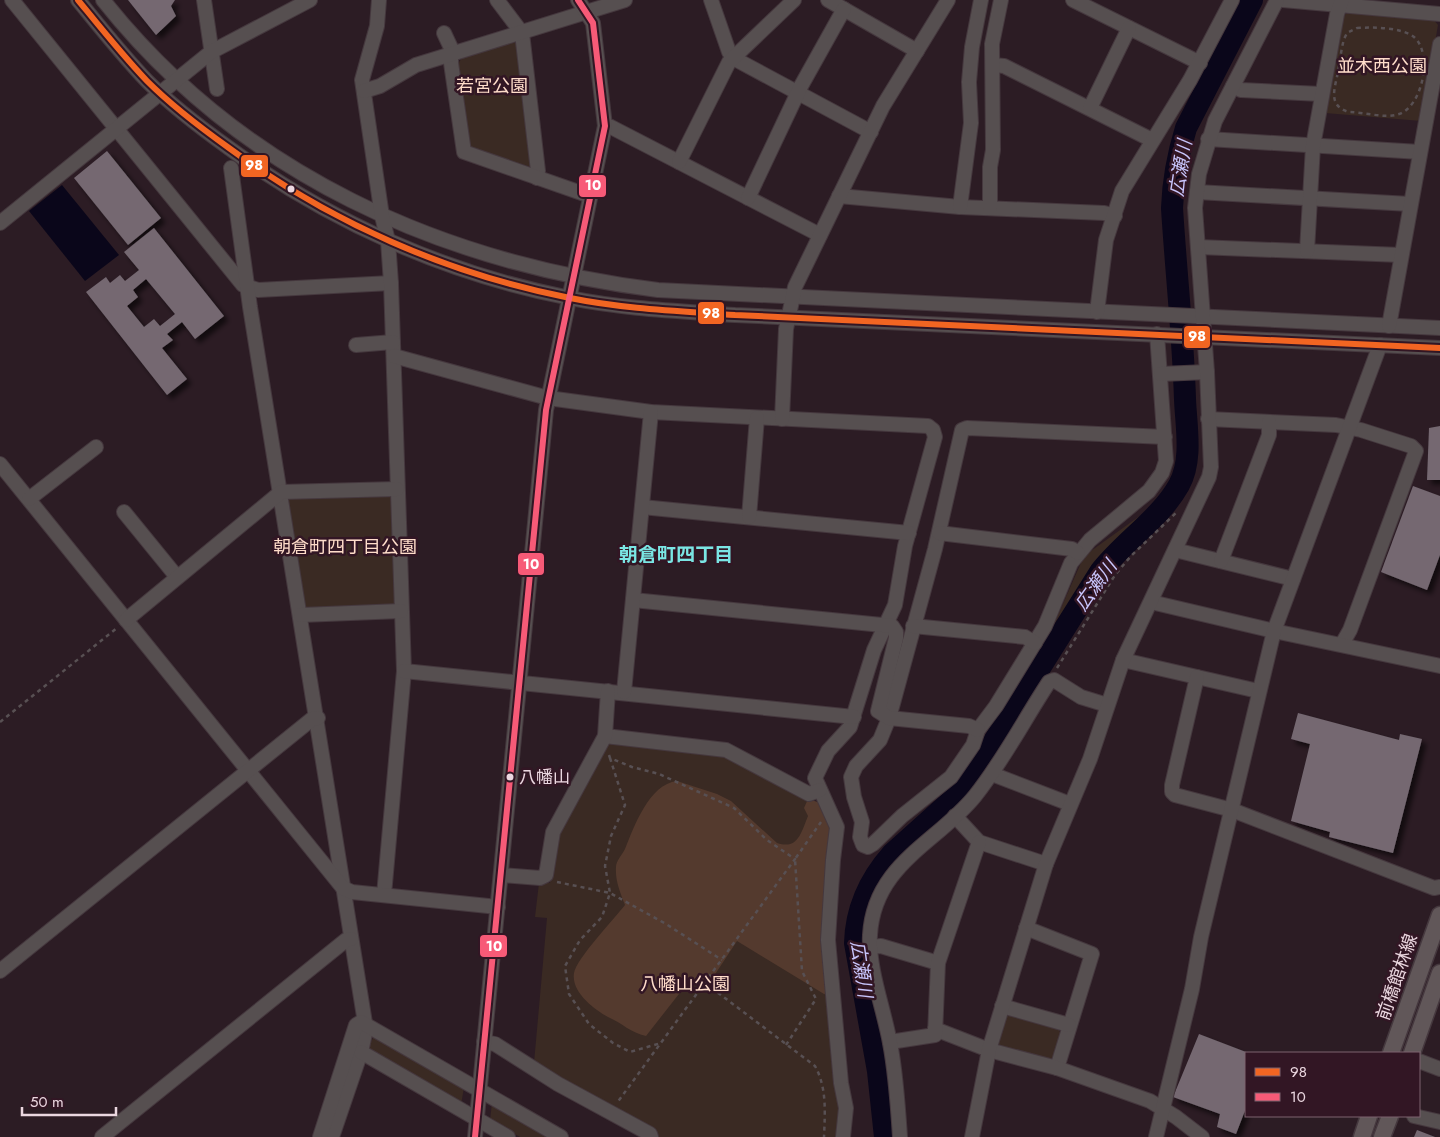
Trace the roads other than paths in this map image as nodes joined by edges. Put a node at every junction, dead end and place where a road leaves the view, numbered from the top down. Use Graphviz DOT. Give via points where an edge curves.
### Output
graph roads {
  1 [pos="12,0"];
  2 [pos="78,0"];
  3 [pos="103,0"];
  4 [pos="204,0"];
  5 [pos="310,0"];
  6 [pos="379,0"];
  7 [pos="497,0"];
  8 [pos="578,0"];
  9 [pos="625,0"];
  10 [pos="711,0"];
  11 [pos="794,0"];
  12 [pos="828,0"];
  13 [pos="946,0"];
  14 [pos="981,0"];
  15 [pos="1001,0"];
  16 [pos="1074,0"];
  17 [pos="1232,0"];
  18 [pos="1277,0"];
  19 [pos="1283,0"];
  20 [pos="1341,3"];
  21 [pos="844,9"];
  22 [pos="588,12"];
  23 [pos="1440,14"];
  24 [pos="1129,28"];
  25 [pos="522,33"];
  26 [pos="444,34"];
  27 [pos="1440,44"];
  28 [pos="917,51"];
  29 [pos="211,52"];
  30 [pos="451,55"];
  31 [pos="733,57"];
  32 [pos="1200,63"];
  33 [pos="993,65"];
  34 [pos="176,80"];
  35 [pos="1233,86"];
  36 [pos="217,89"];
  37 [pos="364,91"];
  38 [pos="161,93"];
  39 [pos="798,94"];
  40 [pos="1321,94"];
  41 [pos="1090,108"];
  42 [pos="604,126"];
  43 [pos="116,128"];
  44 [pos="871,132"];
  45 [pos="1208,139"];
  46 [pos="1152,140"];
  47 [pos="1313,146"];
  48 [pos="1420,152"];
  49 [pos="679,162"];
  50 [pos="231,168"];
  51 [pos="537,178"];
  52 [pos="1197,192"];
  53 [pos="590,196"];
  54 [pos="840,196"];
  55 [pos="748,198"];
  56 [pos="1309,199"];
  57 [pos="1410,204"];
  58 [pos="960,207"];
  59 [pos="990,208"];
  60 [pos="382,216"];
  61 [pos="1115,216"];
  62 [pos="0,223"];
  63 [pos="820,235"];
  64 [pos="388,242"];
  65 [pos="1198,247"];
  66 [pos="1307,251"];
  67 [pos="1401,255"];
  68 [pos="572,278"];
  69 [pos="391,283"];
  70 [pos="248,287"];
  71 [pos="792,297"];
  72 [pos="568,298"];
  73 [pos="1097,312"];
  74 [pos="1198,316"];
  75 [pos="788,317"];
  76 [pos="1389,326"];
  77 [pos="1440,328"];
  78 [pos="1163,334"];
  79 [pos="1199,336"];
  80 [pos="356,345"];
  81 [pos="1380,345"];
  82 [pos="1440,348"];
  83 [pos="393,349"];
  84 [pos="1201,372"];
  85 [pos="1166,374"];
  86 [pos="548,398"];
  87 [pos="651,412"];
  88 [pos="757,418"];
  89 [pos="782,419"];
  90 [pos="1208,419"];
  91 [pos="1269,422"];
  92 [pos="1350,428"];
  93 [pos="1165,437"];
  94 [pos="96,447"];
  95 [pos="0,464"];
  96 [pos="397,489"];
  97 [pos="281,492"];
  98 [pos="29,499"];
  99 [pos="642,507"];
  100 [pos="124,512"];
  101 [pos="749,517"];
  102 [pos="939,532"];
  103 [pos="909,533"];
  104 [pos="1176,550"];
  105 [pos="1078,553"];
  106 [pos="1221,561"];
  107 [pos="177,578"];
  108 [pos="1293,579"];
  109 [pos="633,600"];
  110 [pos="1151,602"];
  111 [pos="401,611"];
  112 [pos="301,615"];
  113 [pos="126,620"];
  114 [pos="886,624"];
  115 [pos="913,626"];
  116 [pos="1274,631"];
  117 [pos="1035,643"];
  118 [pos="1342,644"];
  119 [pos="1123,660"];
  120 [pos="1440,666"];
  121 [pos="404,671"];
  122 [pos="1197,677"];
  123 [pos="519,683"];
  124 [pos="608,691"];
  125 [pos="1258,691"];
  126 [pos="624,692"];
  127 [pos="1107,705"];
  128 [pos="854,717"];
  129 [pos="318,718"];
  130 [pos="889,718"];
  131 [pos="978,730"];
  132 [pos="605,736"];
  133 [pos="248,770"];
  134 [pos="992,774"];
  135 [pos="820,790"];
  136 [pos="1070,804"];
  137 [pos="1232,810"];
  138 [pos="955,816"];
  139 [pos="979,842"];
  140 [pos="1046,864"];
  141 [pos="501,875"];
  142 [pos="1440,887"];
  143 [pos="343,888"];
  144 [pos="384,895"];
  145 [pos="498,907"];
  146 [pos="1440,915"];
  147 [pos="1026,928"];
  148 [pos="351,939"];
  149 [pos="870,947"];
  150 [pos="938,963"];
  151 [pos="0,971"];
  152 [pos="1440,973"];
  153 [pos="1002,1006"];
  154 [pos="365,1023"];
  155 [pos="1069,1025"];
  156 [pos="935,1029"];
  157 [pos="484,1042"];
  158 [pos="890,1042"];
  159 [pos="989,1050"];
  160 [pos="361,1052"];
  161 [pos="1391,1052"];
  162 [pos="1412,1052"];
  163 [pos="1420,1061"];
  164 [pos="1056,1068"];
  165 [pos="1440,1069"];
  166 [pos="480,1090"];
  167 [pos="1162,1109"];
  168 [pos="1369,1117"];
  169 [pos="1390,1117"];
  170 [pos="477,1119"];
  171 [pos="102,1137"];
  172 [pos="320,1137"];
  173 [pos="332,1137"];
  174 [pos="475,1137"];
  175 [pos="508,1137"];
  176 [pos="561,1137"];
  177 [pos="651,1137"];
  178 [pos="843,1137"];
  179 [pos="900,1137"];
  180 [pos="972,1137"];
  181 [pos="1156,1137"];
  182 [pos="1202,1137"];
  183 [pos="1362,1137"];
  184 [pos="1382,1137"];
  1 -- 43 [label="street"];
  2 -- 38 [label="street"];
  3 -- 34 [label="street" via="145,50"];
  4 -- 29 [label="street"];
  5 -- 29 [label="street"];
  6 -- 37 [label="street" via="377,26 363,74"];
  7 -- 25 [label="street"];
  8 -- 22 [label="street"];
  9 -- 22 [label="street"];
  10 -- 31 [label="street"];
  11 -- 31 [label="street"];
  12 -- 21 [label="street"];
  13 -- 28 [label="street"];
  14 -- 58 [label="street" via="972,47 969,82 971,123"];
  15 -- 33 [label="street" via="993,35"];
  16 -- 24 [label="street"];
  17 -- 32 [label="street"];
  18 -- 35 [label="street"];
  19 -- 20 [label="street"];
  20 -- 23 [label="street"];
  20 -- 40 [label="street"];
  21 -- 28 [label="street"];
  21 -- 39 [label="street"];
  22 -- 25 [label="street"];
  22 -- 42 [label="street" via="593,23"];
  24 -- 32 [label="street"];
  24 -- 41 [label="street"];
  25 -- 30 [label="street"];
  25 -- 51 [label="street"];
  26 -- 30 [label="street" via="450,44"];
  27 -- 48 [label="street"];
  28 -- 44 [label="street"];
  29 -- 34 [label="street"];
  29 -- 36 [label="street"];
  30 -- 37 [label="street" via="416,64 380,86"];
  30 -- 51 [label="street" via="464,152"];
  31 -- 39 [label="street"];
  31 -- 49 [label="street"];
  32 -- 46 [label="street"];
  33 -- 41 [label="street" via="1004,66"];
  33 -- 59 [label="street"];
  34 -- 38 [label="street"];
  34 -- 60 [label="street" via="222,119 283,162"];
  35 -- 40 [label="street" via="1242,90"];
  35 -- 45 [label="street"];
  37 -- 60 [label="street"];
  38 -- 43 [label="street"];
  38 -- 64 [label="street" via="211,136 274,179 332,214"];
  39 -- 44 [label="street"];
  39 -- 55 [label="street"];
  40 -- 47 [label="street"];
  41 -- 46 [label="street"];
  42 -- 49 [label="street"];
  42 -- 53 [label="street"];
  43 -- 62 [label="street"];
  43 -- 70 [label="street" via="229,269"];
  44 -- 54 [label="street"];
  45 -- 47 [label="street"];
  45 -- 52 [label="street"];
  46 -- 61 [label="street" via="1122,191"];
  47 -- 48 [label="street"];
  47 -- 56 [label="street"];
  48 -- 57 [label="street"];
  49 -- 55 [label="street"];
  50 -- 70 [label="street"];
  51 -- 53 [label="street"];
  52 -- 56 [label="street"];
  52 -- 65 [label="street"];
  53 -- 68 [label="street"];
  54 -- 58 [label="street"];
  54 -- 63 [label="street"];
  55 -- 63 [label="street"];
  56 -- 57 [label="street"];
  56 -- 66 [label="street"];
  57 -- 67 [label="street"];
  58 -- 59 [label="street"];
  59 -- 61 [label="street"];
  60 -- 64 [label="street"];
  60 -- 68 [label="street" via="452,244"];
  61 -- 73 [label="street" via="1106,240"];
  63 -- 71 [label="street"];
  64 -- 69 [label="street"];
  64 -- 72 [label="street" via="467,271"];
  65 -- 66 [label="street"];
  65 -- 74 [label="street"];
  66 -- 67 [label="street"];
  67 -- 76 [label="street"];
  68 -- 71 [label="street" via="658,290"];
  68 -- 72 [label="street"];
  69 -- 70 [label="street" via="258,290"];
  69 -- 83 [label="street"];
  70 -- 97 [label="street"];
  71 -- 73 [label="street"];
  71 -- 75 [label="street"];
  72 -- 75 [label="street" via="655,310"];
  72 -- 86 [label="street"];
  73 -- 74 [label="street"];
  74 -- 76 [label="street"];
  74 -- 79 [label="street"];
  75 -- 78 [label="street"];
  75 -- 89 [label="street"];
  76 -- 77 [label="street"];
  78 -- 79 [label="street"];
  78 -- 85 [label="street"];
  79 -- 81 [label="street"];
  79 -- 84 [label="street"];
  80 -- 83 [label="street"];
  81 -- 82 [label="street"];
  81 -- 92 [label="street"];
  83 -- 86 [label="street"];
  83 -- 96 [label="street"];
  84 -- 85 [label="street"];
  84 -- 90 [label="street"];
  85 -- 93 [label="street"];
  86 -- 87 [label="street"];
  86 -- 123 [label="street"];
  87 -- 88 [label="street"];
  87 -- 99 [label="street"];
  88 -- 89 [label="street"];
  88 -- 101 [label="street"];
  89 -- 103 [label="street" via="931,427 935,438"];
  90 -- 91 [label="street"];
  90 -- 104 [label="street" via="1209,476"];
  91 -- 92 [label="street"];
  91 -- 106 [label="street" via="1269,434"];
  92 -- 108 [label="street"];
  92 -- 118 [label="street" via="1411,446 1416,455"];
  93 -- 102 [label="street" via="966,428 960,435"];
  93 -- 105 [label="street" via="1166,461 1157,482"];
  94 -- 98 [label="street"];
  95 -- 98 [label="street"];
  96 -- 97 [label="street"];
  96 -- 111 [label="street"];
  97 -- 107 [label="street"];
  97 -- 112 [label="street"];
  98 -- 113 [label="street"];
  99 -- 101 [label="street"];
  99 -- 109 [label="street"];
  100 -- 107 [label="street"];
  101 -- 103 [label="street"];
  102 -- 105 [label="street" via="1072,549"];
  102 -- 115 [label="street"];
  103 -- 114 [label="street" via="896,600"];
  104 -- 106 [label="street"];
  104 -- 110 [label="street"];
  105 -- 117 [label="street"];
  106 -- 108 [label="street"];
  107 -- 113 [label="street"];
  108 -- 116 [label="street"];
  109 -- 114 [label="street"];
  109 -- 126 [label="street"];
  110 -- 116 [label="street"];
  110 -- 119 [label="street"];
  111 -- 112 [label="street"];
  111 -- 121 [label="street"];
  112 -- 129 [label="street"];
  113 -- 133 [label="street"];
  114 -- 128 [label="street" via="874,650"];
  114 -- 130 [label="street" via="896,632 877,707 880,714"];
  115 -- 117 [label="street" via="1025,637"];
  115 -- 130 [label="street"];
  116 -- 118 [label="street"];
  116 -- 125 [label="street"];
  117 -- 131 [label="street"];
  118 -- 120 [label="street"];
  119 -- 122 [label="street"];
  119 -- 127 [label="street"];
  121 -- 123 [label="street"];
  121 -- 144 [label="street"];
  122 -- 125 [label="street"];
  122 -- 137 [label="street" via="1172,792 1178,797"];
  123 -- 124 [label="street"];
  123 -- 141 [label="street"];
  124 -- 126 [label="street"];
  124 -- 132 [label="street"];
  125 -- 137 [label="street"];
  126 -- 128 [label="street"];
  127 -- 134 [label="street" via="1081,697 1051,680"];
  127 -- 136 [label="street" via="1090,759"];
  128 -- 135 [label="street" via="849,728 828,751 816,774"];
  129 -- 133 [label="street" via="312,719"];
  129 -- 143 [label="street"];
  130 -- 131 [label="street" via="969,726"];
  130 -- 131 [label="street" via="880,740 856,766 851,777 862,822 861,841 868,847 951,777 973,745"];
  132 -- 135 [label="street" via="726,750 808,794"];
  132 -- 141 [label="street" via="553,832 544,877"];
  133 -- 143 [label="street"];
  133 -- 151 [label="street"];
  134 -- 136 [label="street"];
  134 -- 138 [label="street"];
  135 -- 178 [label="street" via="837,827 828,940 840,1083 846,1108"];
  136 -- 140 [label="street"];
  137 -- 142 [label="street" via="1434,888"];
  137 -- 167 [label="street"];
  138 -- 139 [label="street"];
  138 -- 149 [label="street" via="892,875 876,906"];
  139 -- 140 [label="street"];
  139 -- 150 [label="street"];
  140 -- 147 [label="street"];
  141 -- 145 [label="street"];
  143 -- 144 [label="street"];
  143 -- 148 [label="street"];
  144 -- 145 [label="street"];
  145 -- 157 [label="street"];
  146 -- 161 [label="main road, 前橋館林線"];
  147 -- 153 [label="street"];
  147 -- 155 [label="street" via="1092,954"];
  148 -- 154 [label="street"];
  148 -- 171 [label="street"];
  149 -- 150 [label="street" via="881,946"];
  149 -- 158 [label="street"];
  150 -- 156 [label="street"];
  152 -- 162 [label="main road"];
  153 -- 155 [label="street"];
  153 -- 159 [label="street"];
  154 -- 160 [label="street"];
  154 -- 166 [label="street"];
  154 -- 172 [label="street" via="356,1025"];
  155 -- 164 [label="street"];
  156 -- 158 [label="street" via="932,1036"];
  156 -- 159 [label="street"];
  157 -- 166 [label="street"];
  157 -- 177 [label="street" via="495,1044"];
  158 -- 179 [label="street"];
  159 -- 164 [label="street"];
  159 -- 180 [label="street"];
  160 -- 170 [label="street"];
  160 -- 173 [label="street"];
  163 -- 165 [label="street"];
  164 -- 167 [label="street" via="1150,1101"];
  166 -- 170 [label="street"];
  166 -- 176 [label="street"];
  167 -- 181 [label="street"];
  167 -- 182 [label="street"];
  168 -- 183 [label="main road"];
  169 -- 184 [label="main road"];
  170 -- 174 [label="street"];
  170 -- 175 [label="street"];
}
